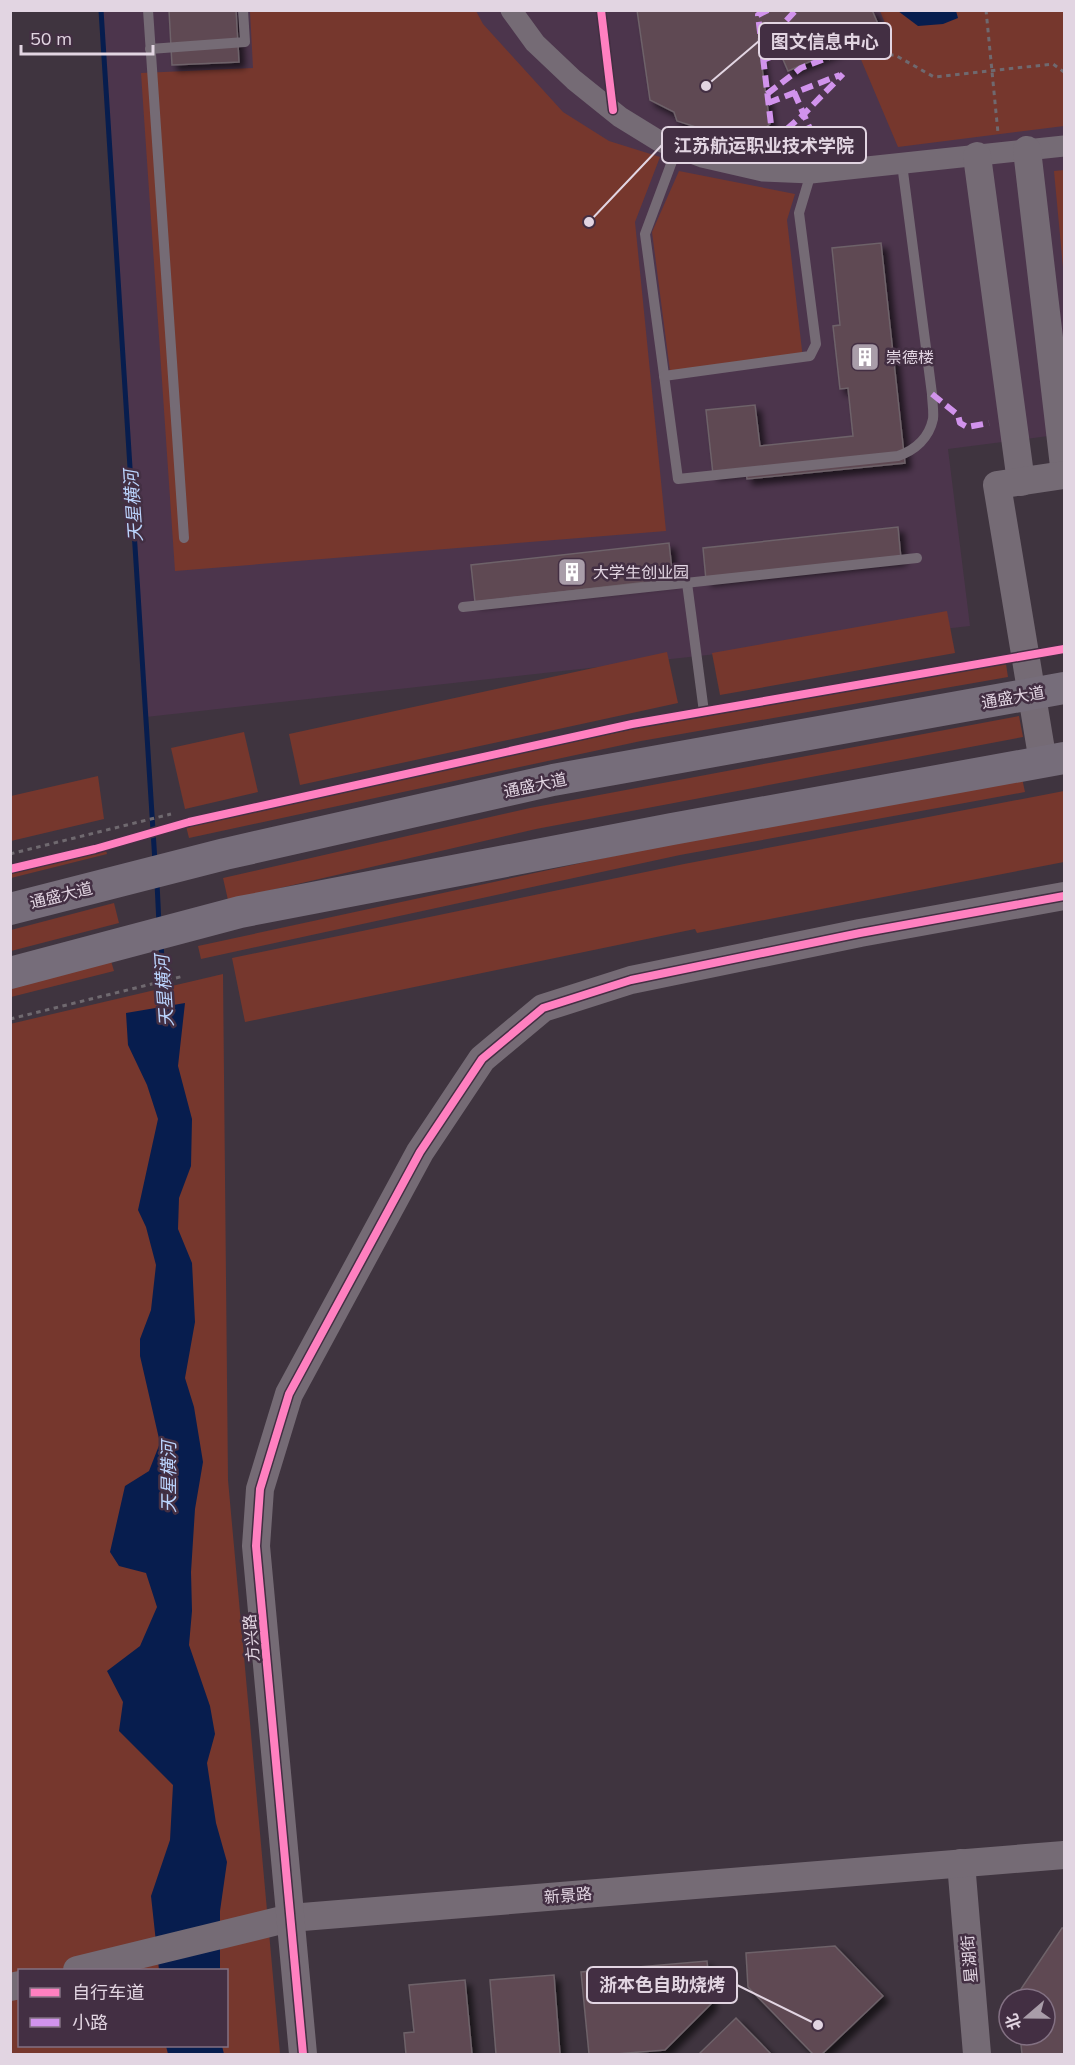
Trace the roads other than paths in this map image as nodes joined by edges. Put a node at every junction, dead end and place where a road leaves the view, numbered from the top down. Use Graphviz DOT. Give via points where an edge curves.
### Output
graph roads {
  1 [pos="148,10"];
  2 [pos="243,10"];
  3 [pos="511,10"];
  4 [pos="150,49"];
  5 [pos="1065,146"];
  6 [pos="678,148"];
  7 [pos="988,148"];
  8 [pos="1027,150"];
  9 [pos="902,164"];
  10 [pos="811,174"];
  11 [pos="664,376"];
  12 [pos="1065,466"];
  13 [pos="1065,475"];
  14 [pos="1021,482"];
  15 [pos="184,538"];
  16 [pos="916,558"];
  17 [pos="687,583"];
  18 [pos="463,608"];
  19 [pos="1065,688"];
  20 [pos="1032,693"];
  21 [pos="704,712"];
  22 [pos="1054,760"];
  23 [pos="1065,896"];
  24 [pos="10,909"];
  25 [pos="10,973"];
  26 [pos="1065,1855"];
  27 [pos="961,1863"];
  28 [pos="290,1918"];
  29 [pos="85,1969"];
  30 [pos="303,2055"];
  31 [pos="977,2055"];
  1 -- 4 [label="lane"];
  2 -- 4 [label="lane" via="245,42"];
  3 -- 6 [label="street" via="535,43 574,80 620,117"];
  4 -- 15 [label="lane"];
  5 -- 8 [label="street"];
  6 -- 10 [label="street" via="763,171"];
  6 -- 11 [label="lane" via="645,234"];
  7 -- 8 [label="street"];
  7 -- 9 [label="street"];
  7 -- 14 [label="street"];
  8 -- 12 [label="street"];
  9 -- 10 [label="street"];
  9 -- 11 [label="lane" via="932,394 933,418 918,445 898,456 678,479"];
  10 -- 11 [label="lane" via="799,213 816,344 810,356"];
  13 -- 14 [label="street"];
  14 -- 20 [label="street" via="997,485"];
  16 -- 17 [label="lane"];
  17 -- 18 [label="lane"];
  17 -- 21 [label="lane"];
  19 -- 20 [label="main road, 通盛大道"];
  20 -- 22 [label="street"];
  20 -- 24 [label="main road, 通盛大道" via="553,780 193,861"];
  22 -- 25 [label="main road" via="240,912"];
  23 -- 28 [label="street, 方兴路" via="631,980 543,1008 482,1059 420,1152 289,1394 260,1489 256,1546"];
  26 -- 27 [label="street, 新景路"];
  27 -- 28 [label="street, 新景路"];
  27 -- 31 [label="street, 星湖街"];
  28 -- 29 [label="street, 新景路"];
  28 -- 30 [label="street, 方兴路"];
}
